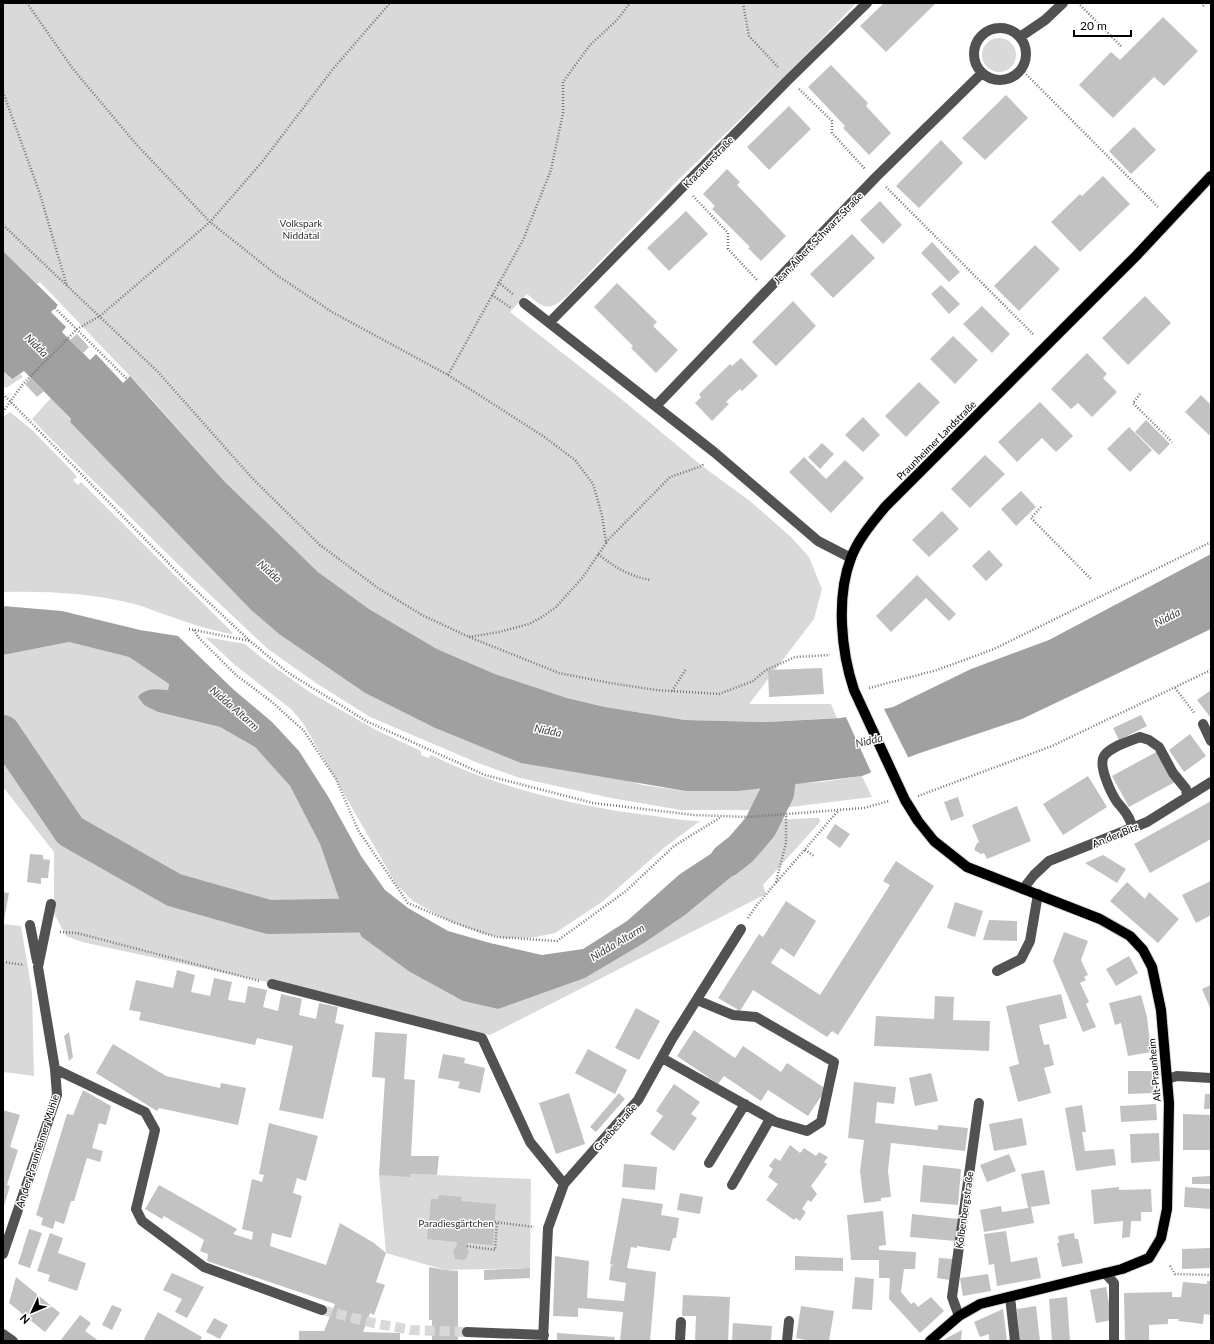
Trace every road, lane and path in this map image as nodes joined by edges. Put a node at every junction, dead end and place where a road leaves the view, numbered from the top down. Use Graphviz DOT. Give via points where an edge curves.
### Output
graph roads {
  1 [pos="27,3"];
  2 [pos="390,3"];
  3 [pos="630,3"];
  4 [pos="743,3"];
  5 [pos="867,3"];
  6 [pos="1063,3"];
  7 [pos="1078,3"];
  8 [pos="1206,3"];
  9 [pos="1203,6"];
  10 [pos="1020,37"];
  11 [pos="1122,47"];
  12 [pos="1022,70"];
  13 [pos="982,73"];
  14 [pos="788,79"];
  15 [pos="3,92"];
  16 [pos="1211,176"];
  17 [pos="875,178"];
  18 [pos="684,187"];
  19 [pos="1158,206"];
  20 [pos="210,222"];
  21 [pos="3,225"];
  22 [pos="498,282"];
  23 [pos="67,286"];
  24 [pos="767,291"];
  25 [pos="492,295"];
  26 [pos="524,303"];
  27 [pos="55,308"];
  28 [pos="515,311"];
  29 [pos="100,316"];
  30 [pos="550,322"];
  31 [pos="77,329"];
  32 [pos="1034,335"];
  33 [pos="448,375"];
  34 [pos="127,379"];
  35 [pos="3,394"];
  36 [pos="1140,394"];
  37 [pos="11,402"];
  38 [pos="656,406"];
  39 [pos="3,412"];
  40 [pos="1172,442"];
  41 [pos="706,461"];
  42 [pos="1041,507"];
  43 [pos="1211,542"];
  44 [pos="606,543"];
  45 [pos="598,554"];
  46 [pos="851,558"];
  47 [pos="650,580"];
  48 [pos="1092,580"];
  49 [pos="189,629"];
  50 [pos="194,630"];
  51 [pos="469,637"];
  52 [pos="250,641"];
  53 [pos="830,655"];
  54 [pos="686,669"];
  55 [pos="1211,670"];
  56 [pos="869,688"];
  57 [pos="1175,688"];
  58 [pos="672,691"];
  59 [pos="1203,724"];
  60 [pos="1211,741"];
  61 [pos="1211,782"];
  62 [pos="897,783"];
  63 [pos="918,796"];
  64 [pos="1187,797"];
  65 [pos="889,801"];
  66 [pos="838,811"];
  67 [pos="786,815"];
  68 [pos="722,816"];
  69 [pos="1132,828"];
  70 [pos="805,850"];
  71 [pos="814,856"];
  72 [pos="776,884"];
  73 [pos="1023,889"];
  74 [pos="1038,894"];
  75 [pos="50,904"];
  76 [pos="30,925"];
  77 [pos="741,929"];
  78 [pos="46,931"];
  79 [pos="3,962"];
  80 [pos="38,967"];
  81 [pos="997,971"];
  82 [pos="272,984"];
  83 [pos="696,1000"];
  84 [pos="662,1058"];
  85 [pos="56,1069"];
  86 [pos="1211,1078"];
  87 [pos="1167,1079"];
  88 [pos="979,1103"];
  89 [pos="744,1104"];
  90 [pos="770,1119"];
  91 [pos="709,1164"];
  92 [pos="564,1184"];
  93 [pos="732,1185"];
  94 [pos="531,1226"];
  95 [pos="467,1246"];
  96 [pos="3,1254"];
  97 [pos="1170,1266"];
  98 [pos="1105,1273"];
  99 [pos="1211,1275"];
  100 [pos="1010,1297"];
  101 [pos="322,1310"];
  102 [pos="959,1316"];
  103 [pos="789,1320"];
  104 [pos="681,1322"];
  105 [pos="467,1332"];
  106 [pos="3,1334"];
  107 [pos="544,1338"];
  108 [pos="13,1341"];
  109 [pos="680,1341"];
  110 [pos="787,1341"];
  111 [pos="930,1341"];
  112 [pos="1015,1341"];
  113 [pos="1114,1341"];
  1 -- 20 [label="path" via="73,69 97,98 136,144"];
  2 -- 20 [label="path" via="333,69 262,162"];
  3 -- 22 [label="path" via="617,20 590,45 563,82 563,113 551,170 523,240"];
  4 -- 14 [label="path" via="750,36"];
  5 -- 14 [label="street, Kracauerstraße"];
  6 -- 10 [label="street" via="1045,20"];
  7 -- 11 [label="path"];
  8 -- 9 [label="path"];
  10 -- 12 [label="street" via="1025,44 1026,52"];
  10 -- 13 [label="street" via="1006,28 989,30 982,35 974,54 977,67"];
  12 -- 13 [label="street" via="1004,80 988,78"];
  12 -- 19 [label="path"];
  13 -- 17 [label="street, Jean-Albert-Schwarz-Straße"];
  14 -- 17 [label="path" via="832,121 832,133"];
  14 -- 18 [label="street, Kracauerstraße"];
  15 -- 23 [label="path" via="39,191"];
  16 -- 46 [label="main road, Praunheimer Landstraße" via="1136,256 884,507 864,534"];
  17 -- 24 [label="street, Jean-Albert-Schwarz-Straße"];
  17 -- 32 [label="path"];
  18 -- 24 [label="path" via="728,233 728,249"];
  18 -- 30 [label="street, Kracauerstraße"];
  20 -- 29 [label="path"];
  20 -- 33 [label="path" via="278,276 332,312"];
  21 -- 23 [label="path"];
  22 -- 25 [label="path"];
  22 -- 26 [label="path"];
  23 -- 29 [label="path"];
  24 -- 38 [label="street, Jean-Albert-Schwarz-Straße"];
  25 -- 28 [label="path"];
  25 -- 33 [label="path"];
  26 -- 30 [label="street"];
  27 -- 31 [label="path"];
  29 -- 31 [label="path"];
  29 -- 51 [label="path" via="158,372 253,479 320,545 378,588 422,615"];
  30 -- 38 [label="street"];
  31 -- 34 [label="path"];
  31 -- 37 [label="path" via="22,384"];
  33 -- 44 [label="path" via="543,436 575,460 593,484 602,515"];
  35 -- 37 [label="path"];
  36 -- 40 [label="path" via="1133,403"];
  37 -- 39 [label="path"];
  37 -- 52 [label="path" via="187,582"];
  38 -- 46 [label="street" via="735,469 818,541"];
  41 -- 44 [label="path" via="702,466 670,477"];
  42 -- 48 [label="path" via="1031,518"];
  43 -- 56 [label="path" via="994,649 937,670"];
  44 -- 45 [label="path"];
  45 -- 47 [label="path" via="630,576"];
  45 -- 51 [label="path" via="583,577 556,607 542,618 499,632"];
  46 -- 62 [label="main road, Praunheimer Landstraße" via="842,612 844,652 854,690"];
  49 -- 50 [label="path"];
  50 -- 52 [label="path"];
  50 -- 68 [label="path" via="236,674 304,730 336,779 358,830 408,903 455,923 496,937 557,941 626,891 674,846"];
  51 -- 58 [label="path" via="559,673"];
  52 -- 68 [label="path" via="287,672 366,722 485,775 593,803 694,816"];
  53 -- 58 [label="path" via="795,657 766,670 753,681 719,694"];
  54 -- 58 [label="path"];
  55 -- 57 [label="path"];
  57 -- 59 [label="path"];
  57 -- 63 [label="path" via="1052,746"];
  59 -- 60 [label="street"];
  61 -- 64 [label="street, An der Bitz"];
  62 -- 73 [label="main road, Alt-Praunheim" via="918,821 934,842 968,867"];
  64 -- 69 [label="street, An der Bitz" via="1147,822"];
  64 -- 69 [label="street" via="1186,789 1158,747 1149,740 1140,737 1111,750 1102,760 1104,775 1131,821"];
  65 -- 66 [label="path" via="864,808"];
  66 -- 67 [label="path"];
  66 -- 70 [label="path"];
  67 -- 68 [label="path"];
  67 -- 72 [label="path" via="786,843"];
  69 -- 73 [label="street, An der Bitz" via="1049,861 1034,874"];
  70 -- 71 [label="path"];
  70 -- 72 [label="path"];
  72 -- 77 [label="path" via="756,906"];
  73 -- 74 [label="main road, Alt-Praunheim"];
  74 -- 81 [label="street" via="1030,941 1021,959"];
  74 -- 87 [label="main road, Alt-Praunheim" via="1100,919 1130,936 1143,950 1152,967 1161,1010"];
  75 -- 78 [label="street, An der Praunheimer Mühle"];
  76 -- 80 [label="street"];
  77 -- 83 [label="street, Graebestraße"];
  78 -- 80 [label="street, An der Praunheimer Mühle"];
  78 -- 82 [label="path" via="77,933"];
  79 -- 80 [label="path"];
  80 -- 85 [label="street, An der Praunheimer Mühle"];
  82 -- 92 [label="street" via="482,1038 530,1142"];
  83 -- 84 [label="street, Graebestraße"];
  83 -- 90 [label="street" via="733,1015 756,1017 834,1062 821,1122 807,1131"];
  84 -- 89 [label="street"];
  84 -- 92 [label="street, Graebestraße" via="638,1100"];
  85 -- 96 [label="street, An der Praunheimer Mühle" via="57,1095"];
  85 -- 101 [label="street" via="145,1112 155,1130 136,1209 142,1221 204,1266"];
  86 -- 87 [label="street" via="1177,1076"];
  87 -- 98 [label="main road, Alt-Praunheim" via="1167,1210 1161,1238 1149,1258"];
  88 -- 102 [label="street, Kolbenbergstraße" via="952,1296"];
  89 -- 90 [label="street"];
  89 -- 91 [label="street"];
  90 -- 93 [label="street"];
  92 -- 107 [label="street, Graebestraße" via="548,1228"];
  94 -- 95 [label="path" via="496,1222 495,1250"];
  97 -- 99 [label="path" via="1175,1274"];
  98 -- 100 [label="main road, Alt-Praunheim"];
  98 -- 113 [label="street" via="1114,1283"];
  100 -- 102 [label="main road, Alt-Praunheim" via="980,1304"];
  100 -- 112 [label="street"];
  102 -- 111 [label="main road, Alt-Praunheim"];
  103 -- 110 [label="street"];
  104 -- 109 [label="street"];
  105 -- 107 [label="street"];
  106 -- 108 [label="street"];
}
